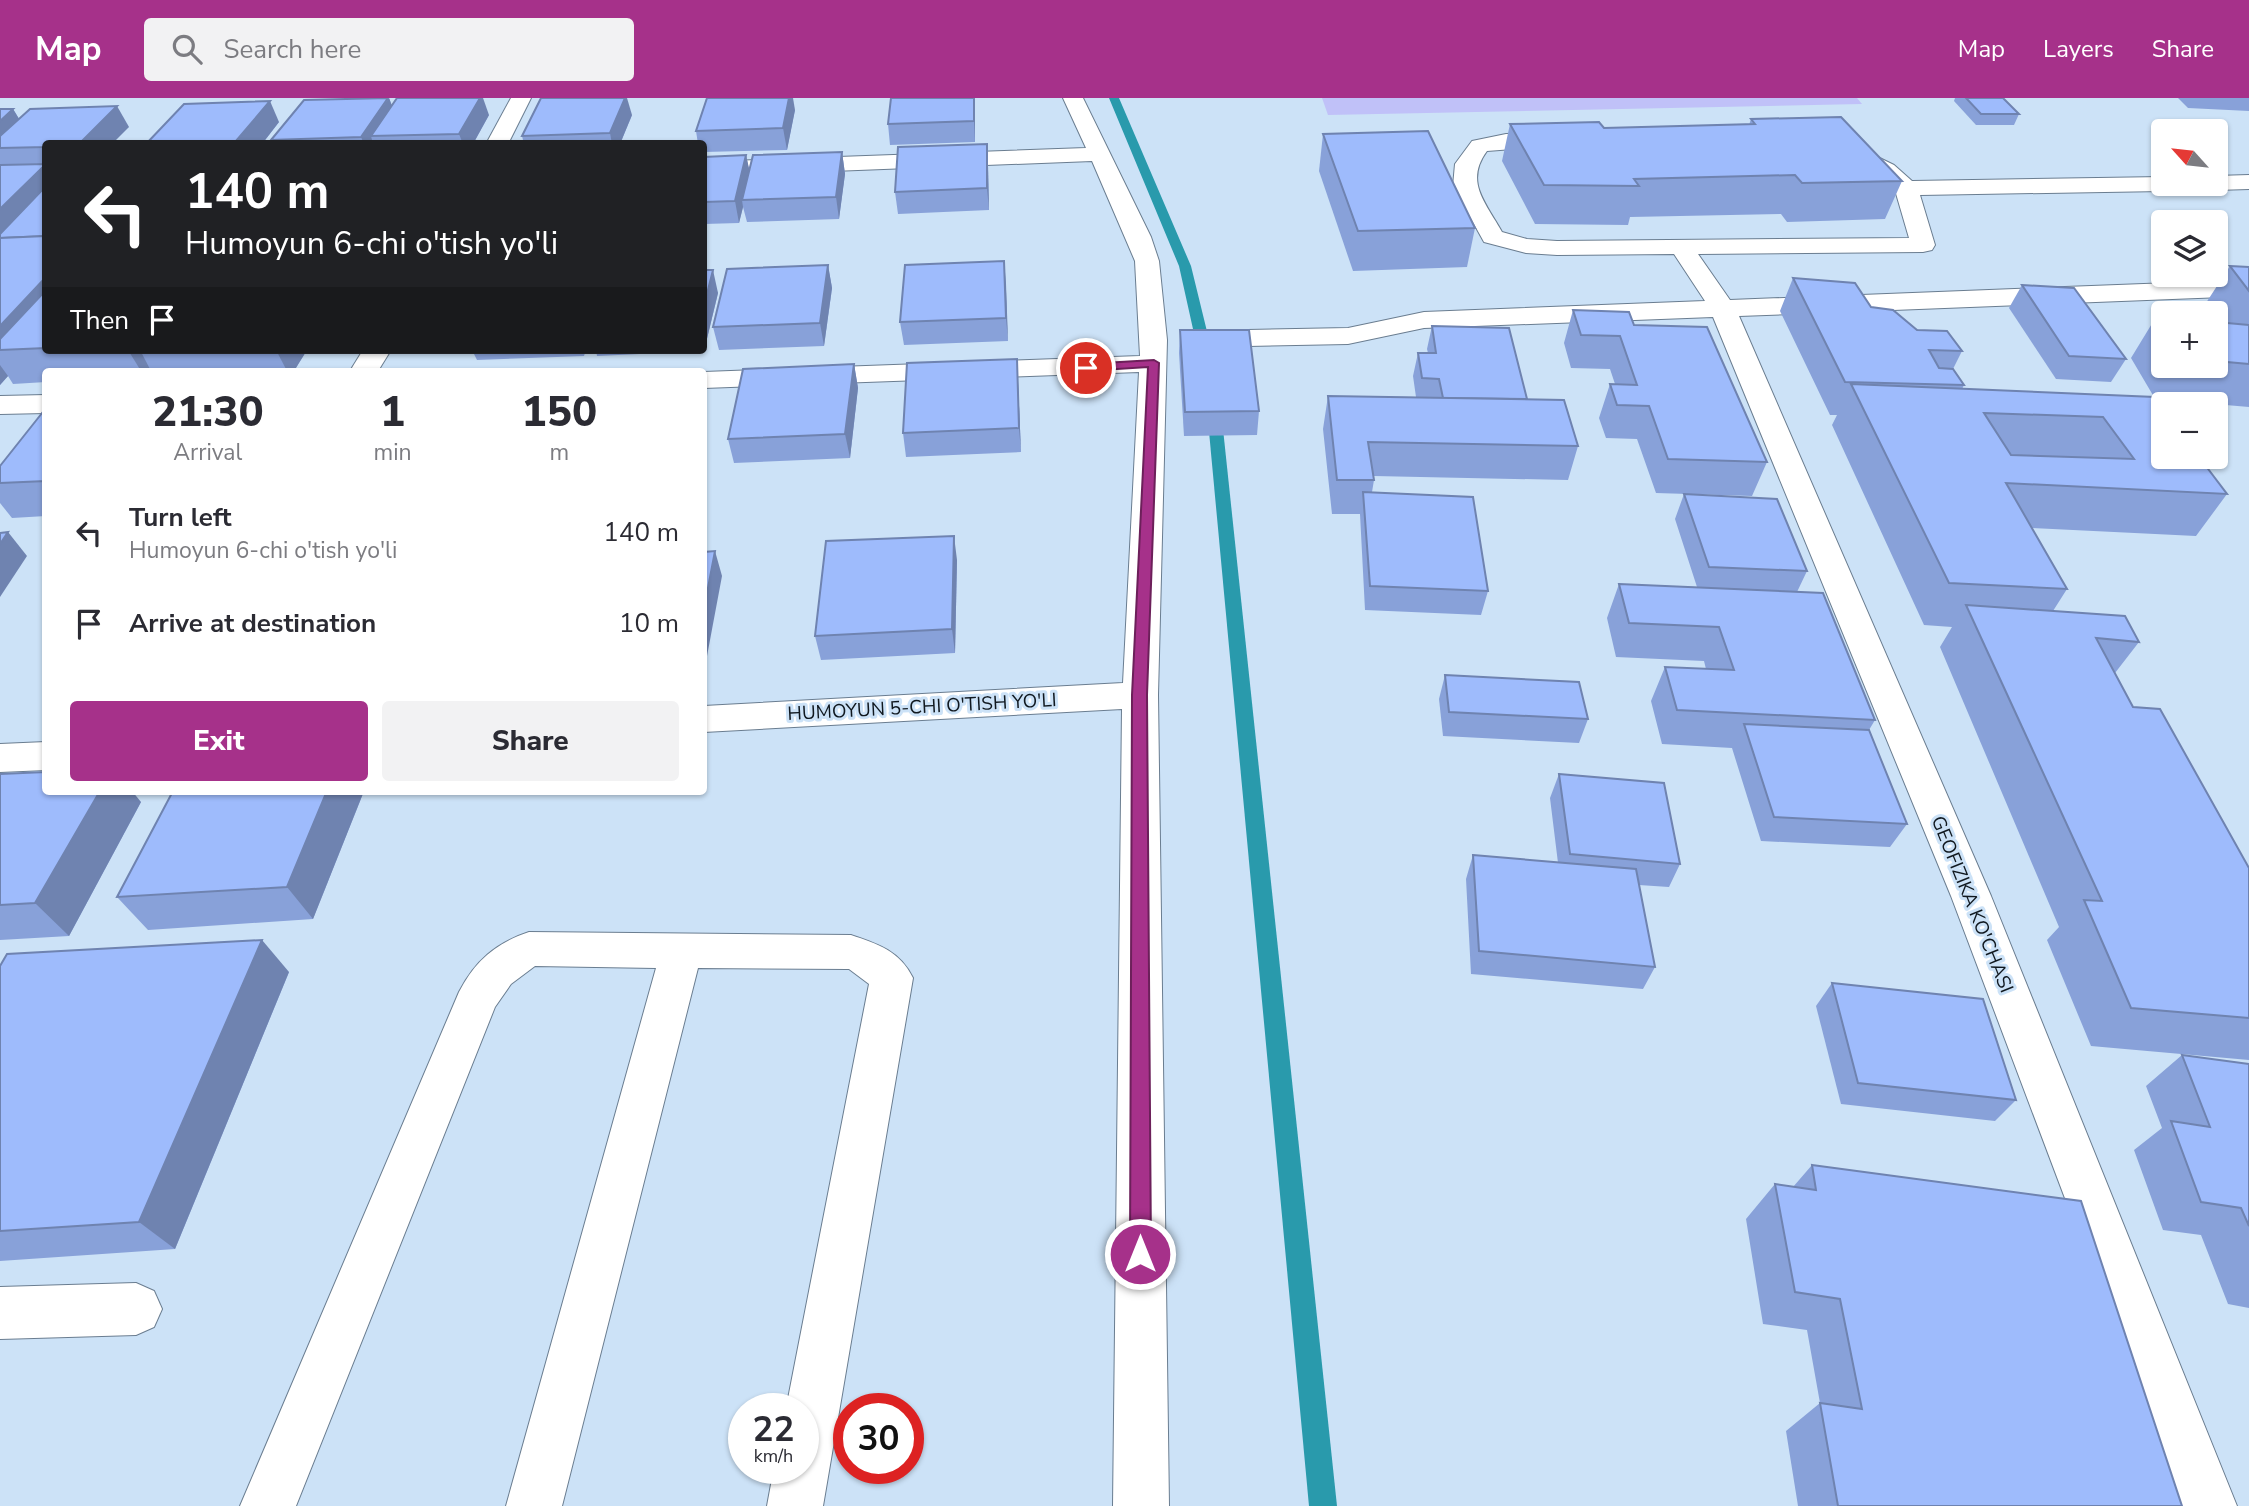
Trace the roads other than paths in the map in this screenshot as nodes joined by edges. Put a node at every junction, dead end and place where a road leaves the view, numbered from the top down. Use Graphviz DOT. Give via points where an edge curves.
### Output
graph roads {
  1 [pos="521,98"];
  2 [pos="1073,98"];
  3 [pos="499,140"];
  4 [pos="1576,140"];
  5 [pos="1838,143"];
  6 [pos="1101,154"];
  7 [pos="707,169"];
  8 [pos="2249,182"];
  9 [pos="2228,183"];
  10 [pos="2151,184"];
  11 [pos="1906,188"];
  12 [pos="1681,247"];
  13 [pos="2249,288"];
  14 [pos="1722,307"];
  15 [pos="1154,352"];
  16 [pos="707,380"];
  17 [pos="42,404"];
  18 [pos="0,405"];
  19 [pos="1140,695"];
  20 [pos="707,719"];
  21 [pos="42,756"];
  22 [pos="0,758"];
  23 [pos="681,949"];
  24 [pos="136,1309"];
  25 [pos="0,1313"];
  26 [pos="815,1393"];
  27 [pos="799,1484"];
  28 [pos="268,1506"];
  29 [pos="534,1506"];
  30 [pos="795,1506"];
  31 [pos="1141,1506"];
  32 [pos="2209,1506"];
  1 -- 3 [label="street"];
  2 -- 6 [label="street"];
  4 -- 12 [label="street" via="1480,146 1466,164 1465,186 1493,237 1557,248"];
  5 -- 11 [label="street" via="1886,170"];
  6 -- 7 [label="street"];
  6 -- 15 [label="street" via="1147,261"];
  8 -- 9 [label="street"];
  10 -- 11 [label="street"];
  11 -- 12 [label="street" via="1923,245"];
  12 -- 14 [label="street, GEOFIZIKA KO'CHASI"];
  13 -- 14 [label="street"];
  14 -- 15 [label="street" via="1424,320 1348,336"];
  14 -- 32 [label="street, GEOFIZIKA KO'CHASI" via="1971,896"];
  15 -- 16 [label="street" via="1050,370"];
  15 -- 19 [label="street"];
  17 -- 18 [label="street"];
  19 -- 20 [label="street, HUMOYUN 5-CHI O'TISH YO'LI"];
  19 -- 31 [label="street"];
  21 -- 22 [label="street"];
  23 -- 26 [label="street" via="850,952 874,961 892,978"];
  23 -- 28 [label="street" via="529,949 488,977"];
  23 -- 29 [label="street"];
  24 -- 25 [label="street"];
  27 -- 30 [label="street"];
}
